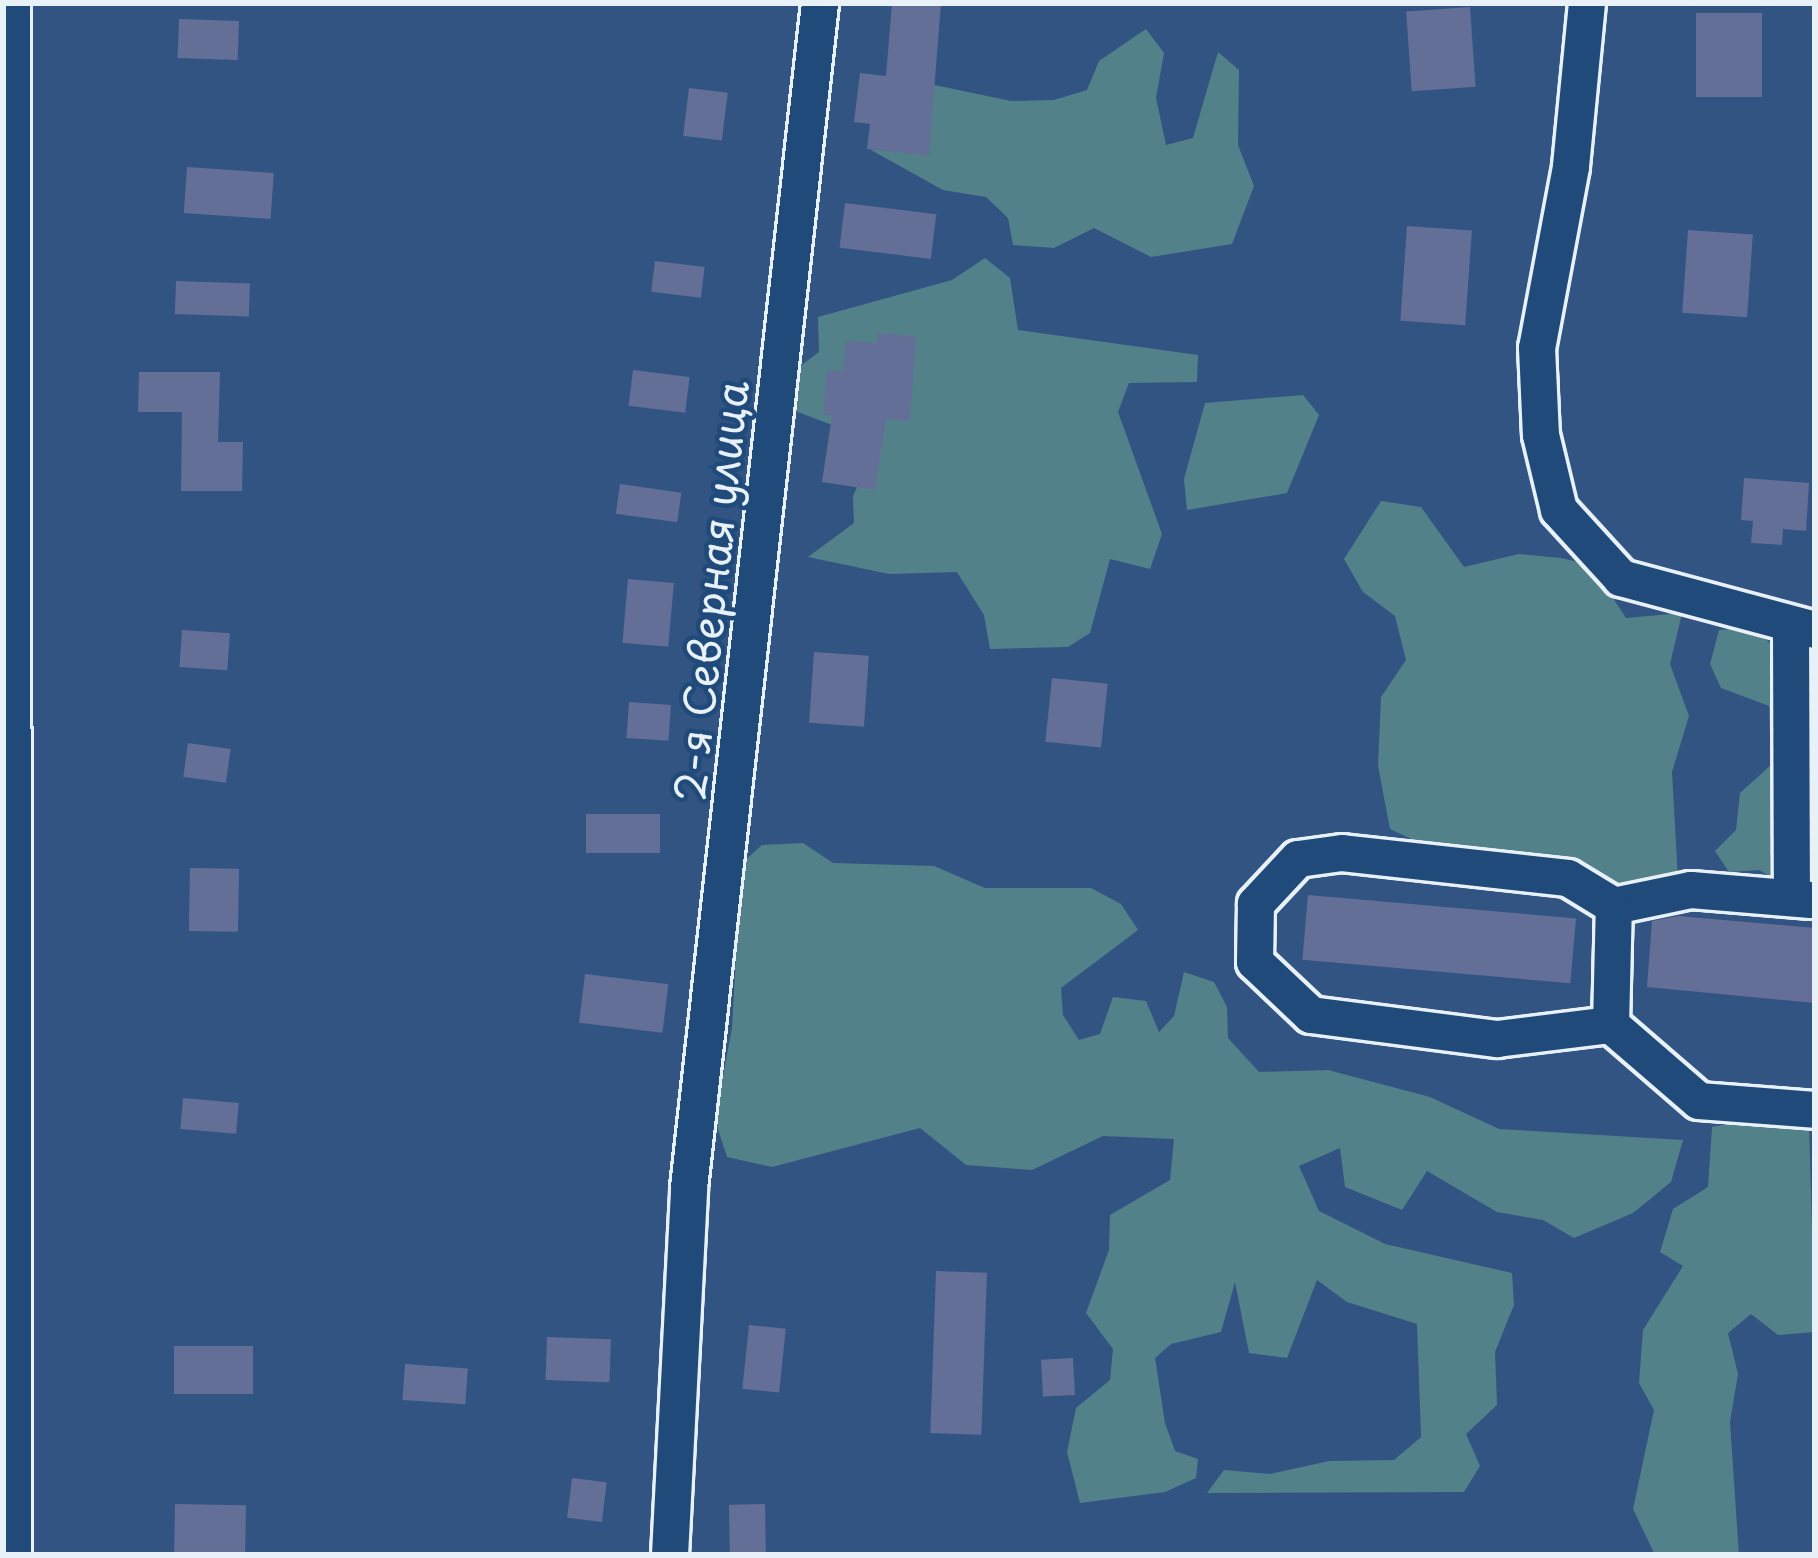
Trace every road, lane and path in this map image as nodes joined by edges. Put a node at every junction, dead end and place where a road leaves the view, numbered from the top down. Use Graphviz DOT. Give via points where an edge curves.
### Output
graph roads {
  1 [pos="12,3"];
  2 [pos="820,3"];
  3 [pos="1587,3"];
  4 [pos="1803,630"];
  5 [pos="9,859"];
  6 [pos="1804,899"];
  7 [pos="1614,906"];
  8 [pos="1611,1024"];
  9 [pos="1815,1110"];
  10 [pos="13,1555"];
  11 [pos="670,1555"];
  1 -- 5 [label="street"];
  2 -- 11 [label="street, 2-я Северная улица" via="689,1188"];
  3 -- 4 [label="street" via="1571,167 1537,348 1541,435 1559,510 1621,578"];
  4 -- 6 [label="street"];
  5 -- 10 [label="street"];
  6 -- 7 [label="street" via="1691,890"];
  7 -- 8 [label="street"];
  7 -- 8 [label="street" via="1568,878 1342,853 1298,860 1256,904 1255,962 1311,1015 1497,1040"];
  8 -- 9 [label="street" via="1699,1101"];
}
